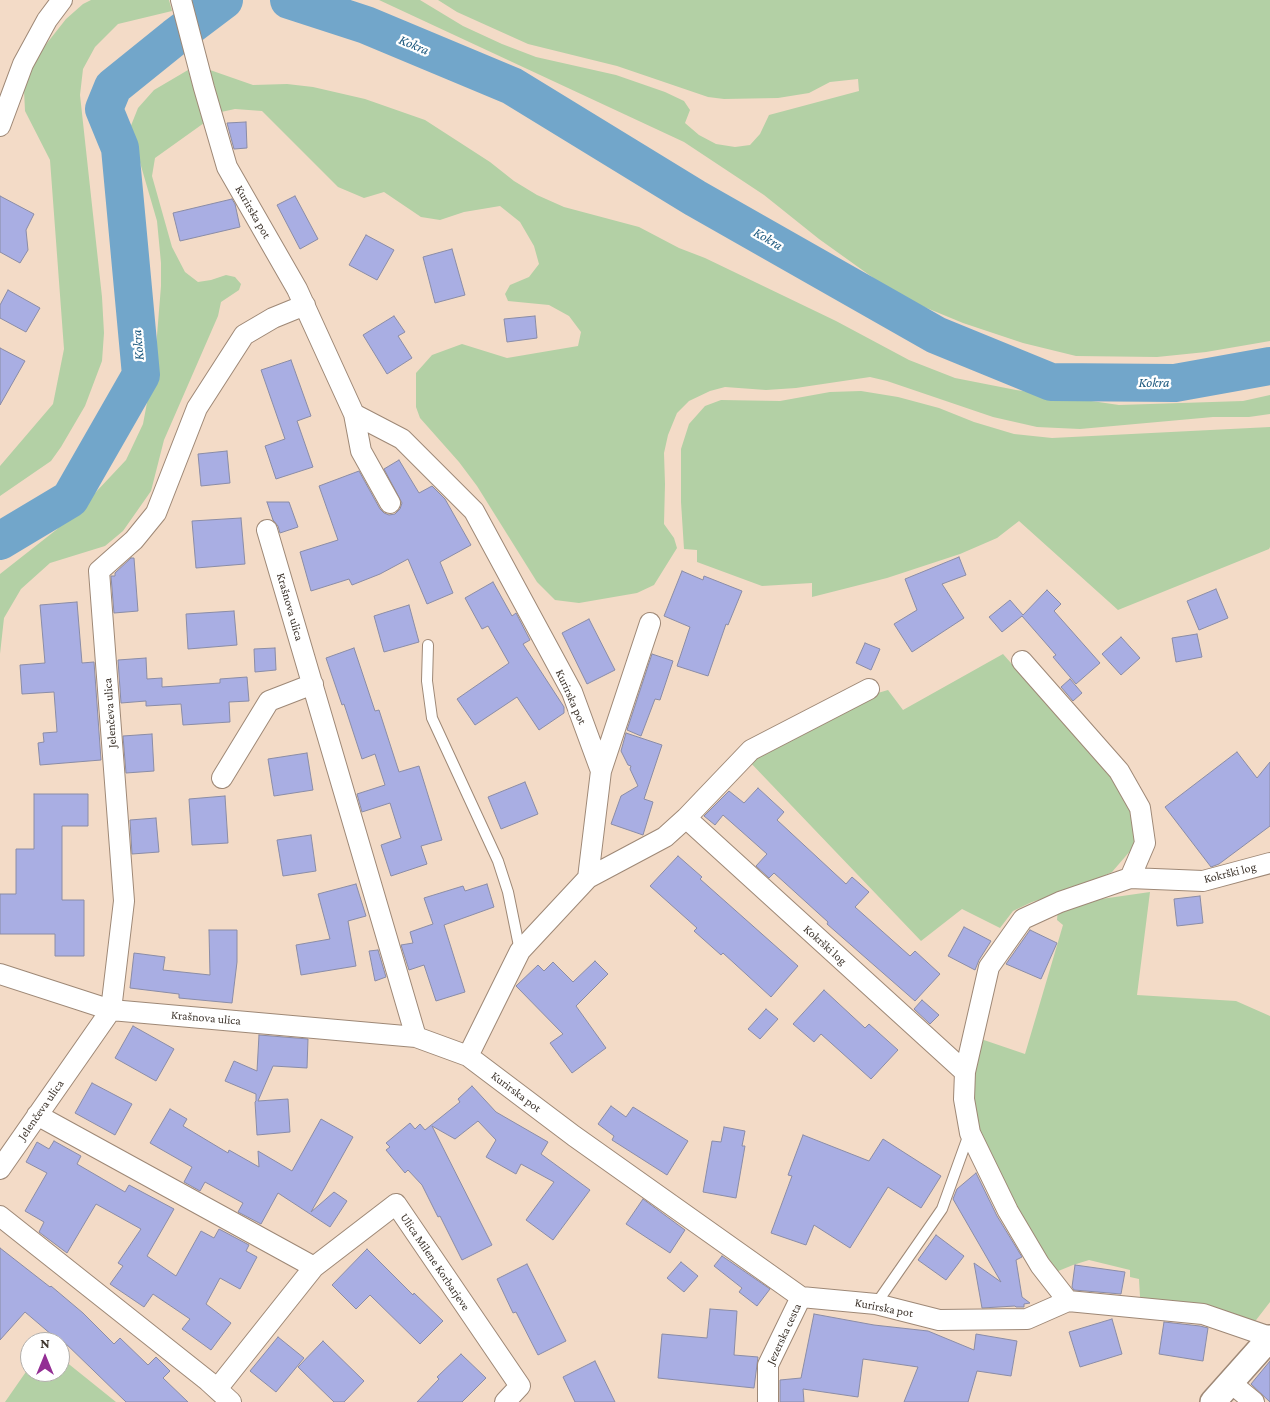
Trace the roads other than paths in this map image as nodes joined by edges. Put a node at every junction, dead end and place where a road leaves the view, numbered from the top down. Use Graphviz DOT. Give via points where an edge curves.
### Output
graph roads {
  1 [pos="62,0"];
  2 [pos="181,0"];
  3 [pos="0,126"];
  4 [pos="305,305"];
  5 [pos="354,414"];
  6 [pos="390,503"];
  7 [pos="267,530"];
  8 [pos="650,623"];
  9 [pos="428,645"];
  10 [pos="1022,661"];
  11 [pos="313,684"];
  12 [pos="870,688"];
  13 [pos="601,771"];
  14 [pos="222,778"];
  15 [pos="686,818"];
  16 [pos="1270,863"];
  17 [pos="588,878"];
  18 [pos="1130,878"];
  19 [pos="520,951"];
  20 [pos="0,974"];
  21 [pos="111,1010"];
  22 [pos="416,1037"];
  23 [pos="468,1056"];
  24 [pos="965,1072"];
  25 [pos="37,1115"];
  26 [pos="970,1133"];
  27 [pos="0,1170"];
  28 [pos="0,1216"];
  29 [pos="314,1267"];
  30 [pos="802,1297"];
  31 [pos="1068,1301"];
  32 [pos="876,1304"];
  33 [pos="1270,1338"];
  34 [pos="1231,1383"];
  35 [pos="224,1395"];
  36 [pos="505,1402"];
  37 [pos="768,1402"];
  38 [pos="1213,1402"];
  39 [pos="1254,1402"];
  1 -- 3 [label="street" via="23,64"];
  2 -- 4 [label="street, Kurirska pot" via="227,167"];
  4 -- 5 [label="street, Kurirska pot"];
  4 -- 21 [label="street, Jelenčeva ulica" via="272,318 244,335 197,408 156,513 134,540 99,571 124,901"];
  5 -- 6 [label="street, Kurirska pot" via="361,451"];
  5 -- 13 [label="street, Kurirska pot" via="402,439 474,511 572,692"];
  7 -- 11 [label="street, Krašnova ulica"];
  8 -- 13 [label="street"];
  9 -- 19 [label="lane" via="427,681 432,718 498,861"];
  10 -- 18 [label="street" via="1119,771 1140,808 1145,843"];
  11 -- 14 [label="street" via="269,701"];
  11 -- 22 [label="street, Krašnova ulica"];
  12 -- 15 [label="street" via="751,750"];
  13 -- 17 [label="street, Kurirska pot"];
  15 -- 17 [label="street" via="665,837"];
  15 -- 24 [label="street, Kokrški log"];
  16 -- 18 [label="street, Kokrški log" via="1204,881"];
  17 -- 19 [label="street"];
  18 -- 24 [label="street, Kokrški log" via="1060,902 1023,919 989,967"];
  19 -- 23 [label="street"];
  20 -- 21 [label="street, Krašnova ulica"];
  21 -- 22 [label="street, Krašnova ulica"];
  21 -- 25 [label="street, Jelenčeva ulica"];
  22 -- 23 [label="street, Krašnova ulica"];
  23 -- 30 [label="street, Kurirska pot" via="574,1136"];
  24 -- 26 [label="street, Kokrški log" via="964,1099"];
  25 -- 27 [label="street, Jelenčeva ulica"];
  25 -- 29 [label="street"];
  26 -- 31 [label="street, Kokrški log" via="1008,1211 1040,1265"];
  26 -- 32 [label="lane" via="942,1209"];
  28 -- 35 [label="street, Ulica Milene Korbarjeve"];
  29 -- 35 [label="street, Ulica Milene Korbarjeve"];
  29 -- 36 [label="street, Ulica Milene Korbarjeve" via="396,1204 520,1386"];
  30 -- 32 [label="street, Kurirska pot"];
  30 -- 37 [label="street, Jezerska cesta" via="768,1365"];
  31 -- 32 [label="street, Kurirska pot" via="1027,1319 939,1320"];
  31 -- 33 [label="street, Kurirska pot" via="1203,1314"];
  33 -- 34 [label="street"];
  34 -- 38 [label="street"];
  34 -- 39 [label="street"];
}
